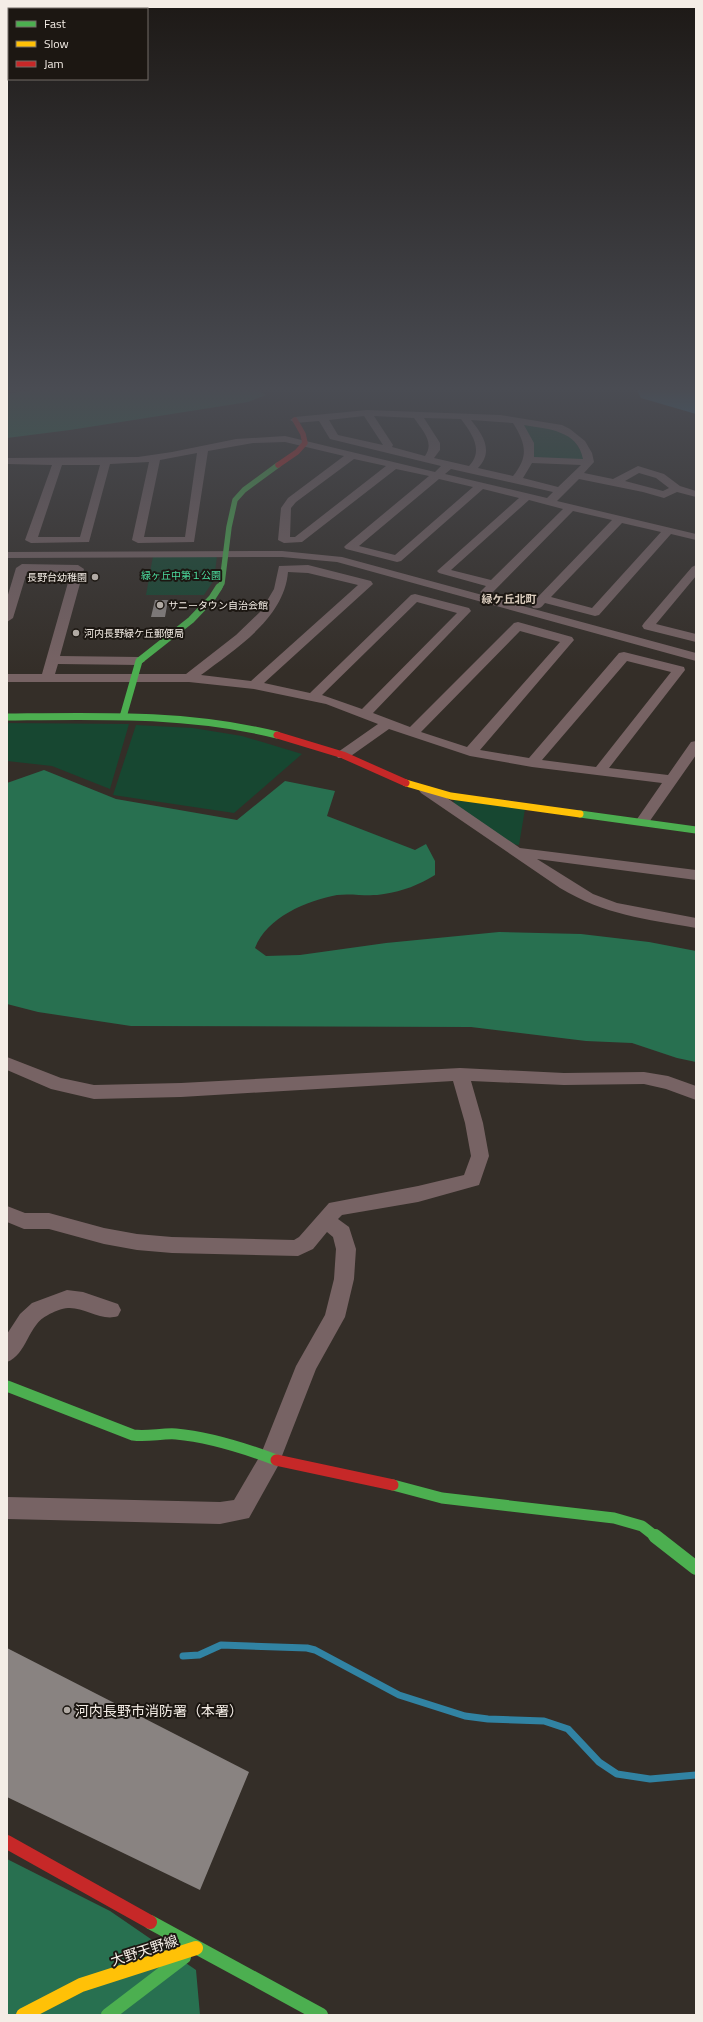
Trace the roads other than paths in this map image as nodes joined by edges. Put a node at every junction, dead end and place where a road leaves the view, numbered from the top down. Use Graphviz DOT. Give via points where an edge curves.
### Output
graph roads {
  1 [pos="51,482"];
  2 [pos="100,482"];
  3 [pos="150,482"];
  4 [pos="198,482"];
  5 [pos="255,482"];
  6 [pos="316,482"];
  7 [pos="372,482"];
  8 [pos="428,482"];
  9 [pos="466,482"];
  10 [pos="525,482"];
  11 [pos="569,482"];
  12 [pos="617,482"];
  13 [pos="668,482"];
  14 [pos="480,486"];
  15 [pos="676,488"];
  16 [pos="560,491"];
  17 [pos="696,494"];
  18 [pos="526,497"];
  19 [pos="549,502"];
  20 [pos="571,507"];
  21 [pos="619,519"];
  22 [pos="668,531"];
  23 [pos="696,538"];
  24 [pos="85,540"];
  25 [pos="138,540"];
  26 [pos="284,540"];
  27 [pos="226,554"];
  28 [pos="282,554"];
  29 [pos="7,555"];
  30 [pos="81,555"];
  31 [pos="134,555"];
  32 [pos="397,559"];
  33 [pos="283,568"];
  34 [pos="78,569"];
  35 [pos="696,569"];
  36 [pos="383,571"];
  37 [pos="367,584"];
  38 [pos="493,584"];
  39 [pos="481,598"];
  40 [pos="543,598"];
  41 [pos="465,611"];
  42 [pos="530,612"];
  43 [pos="7,618"];
  44 [pos="518,626"];
  45 [pos="648,626"];
  46 [pos="696,638"];
  47 [pos="635,640"];
  48 [pos="695,654"];
  49 [pos="624,656"];
  50 [pos="52,660"];
  51 [pos="139,661"];
  52 [pos="679,670"];
  53 [pos="48,677"];
  54 [pos="7,678"];
  55 [pos="132,678"];
  56 [pos="189,678"];
  57 [pos="254,685"];
  58 [pos="313,697"];
  59 [pos="365,714"];
  60 [pos="7,717"];
  61 [pos="123,717"];
  62 [pos="389,723"];
  63 [pos="412,733"];
  64 [pos="696,745"];
  65 [pos="470,752"];
  66 [pos="343,755"];
  67 [pos="532,763"];
  68 [pos="600,771"];
  69 [pos="670,780"];
  70 [pos="426,790"];
  71 [pos="642,822"];
  72 [pos="696,830"];
  73 [pos="515,851"];
  74 [pos="696,875"];
  75 [pos="696,923"];
  76 [pos="7,1063"];
  77 [pos="460,1074"];
  78 [pos="696,1093"];
  79 [pos="7,1214"];
  80 [pos="326,1220"];
  81 [pos="111,1310"];
  82 [pos="7,1353"];
  83 [pos="7,1386"];
  84 [pos="270,1459"];
  85 [pos="7,1508"];
  86 [pos="696,1568"];
  87 [pos="7,1842"];
  88 [pos="196,1948"];
  89 [pos="23,2015"];
  90 [pos="108,2015"];
  91 [pos="322,2015"];
  1 -- 24 [label="street" via="31,540"];
  2 -- 24 [label="street"];
  3 -- 25 [label="street"];
  4 -- 25 [label="street" via="190,540"];
  5 -- 27 [label="street" via="235,500"];
  6 -- 26 [label="street" via="292,500 286,508"];
  7 -- 26 [label="street" via="298,540"];
  8 -- 32 [label="street" via="350,547"];
  9 -- 14 [label="street"];
  10 -- 16 [label="street"];
  11 -- 16 [label="street"];
  12 -- 15 [label="street" via="664,495"];
  13 -- 15 [label="street"];
  14 -- 18 [label="street"];
  14 -- 32 [label="street"];
  15 -- 17 [label="street"];
  16 -- 19 [label="street"];
  18 -- 19 [label="street"];
  18 -- 38 [label="street" via="444,571"];
  19 -- 20 [label="street"];
  20 -- 21 [label="street"];
  20 -- 38 [label="street"];
  21 -- 22 [label="street"];
  21 -- 40 [label="street"];
  22 -- 23 [label="street"];
  22 -- 40 [label="street" via="595,612"];
  24 -- 30 [label="street"];
  25 -- 31 [label="street"];
  26 -- 28 [label="street"];
  27 -- 28 [label="street"];
  27 -- 31 [label="street"];
  27 -- 51 [label="street" via="222,583 212,598 191,620"];
  28 -- 33 [label="street"];
  28 -- 36 [label="street" via="338,559"];
  29 -- 30 [label="street"];
  30 -- 31 [label="street"];
  30 -- 34 [label="street"];
  32 -- 36 [label="street"];
  33 -- 37 [label="street" via="308,569"];
  33 -- 56 [label="street" via="280,590 271,608 256,624"];
  34 -- 43 [label="street" via="22,568"];
  34 -- 50 [label="street"];
  35 -- 45 [label="street"];
  36 -- 37 [label="street"];
  36 -- 39 [label="street"];
  37 -- 57 [label="street"];
  38 -- 39 [label="street"];
  39 -- 41 [label="street"];
  39 -- 42 [label="street"];
  40 -- 42 [label="street"];
  41 -- 58 [label="street" via="415,598"];
  41 -- 59 [label="street"];
  42 -- 44 [label="street"];
  42 -- 47 [label="street"];
  44 -- 63 [label="street"];
  44 -- 65 [label="street" via="568,640"];
  45 -- 46 [label="street"];
  45 -- 47 [label="street"];
  47 -- 48 [label="street"];
  47 -- 49 [label="street"];
  48 -- 52 [label="street"];
  49 -- 52 [label="street"];
  49 -- 67 [label="street"];
  50 -- 51 [label="street"];
  50 -- 53 [label="street"];
  51 -- 55 [label="street"];
  52 -- 68 [label="street"];
  53 -- 54 [label="street"];
  53 -- 55 [label="street"];
  55 -- 56 [label="street"];
  55 -- 61 [label="street"];
  56 -- 57 [label="street"];
  57 -- 58 [label="street"];
  58 -- 59 [label="street"];
  59 -- 62 [label="street"];
  60 -- 61 [label="street"];
  61 -- 66 [label="street" via="205,721 273,734"];
  62 -- 63 [label="street"];
  62 -- 66 [label="street"];
  63 -- 65 [label="street"];
  64 -- 69 [label="street"];
  65 -- 67 [label="street"];
  66 -- 70 [label="street"];
  67 -- 68 [label="street"];
  68 -- 69 [label="street"];
  69 -- 71 [label="street"];
  70 -- 71 [label="street" via="476,800"];
  70 -- 73 [label="street"];
  71 -- 72 [label="street"];
  73 -- 74 [label="street"];
  73 -- 75 [label="street" via="587,898 614,908"];
  76 -- 77 [label="street" via="57,1084 94,1092 181,1090"];
  77 -- 78 [label="street" via="564,1080 644,1078"];
  77 -- 80 [label="street" via="480,1156 472,1180 418,1194 336,1208"];
  79 -- 80 [label="street" via="24,1221 49,1221 137,1242 286,1249 298,1248 306,1243"];
  80 -- 84 [label="street" via="342,1233 346,1249 344,1279 335,1317 307,1366"];
  81 -- 82 [label="street" via="67,1299 39,1309 27,1320"];
  83 -- 84 [label="street" via="133,1436 175,1434 199,1438 247,1449"];
  84 -- 85 [label="street" via="241,1510 220,1514"];
  84 -- 86 [label="street" via="352,1475 442,1498 614,1518 642,1526"];
  87 -- 88 [label="street"];
  88 -- 89 [label="street, 大野天野線" via="81,1985"];
  88 -- 90 [label="street, 大野天野線"];
  88 -- 91 [label="street"];
}
